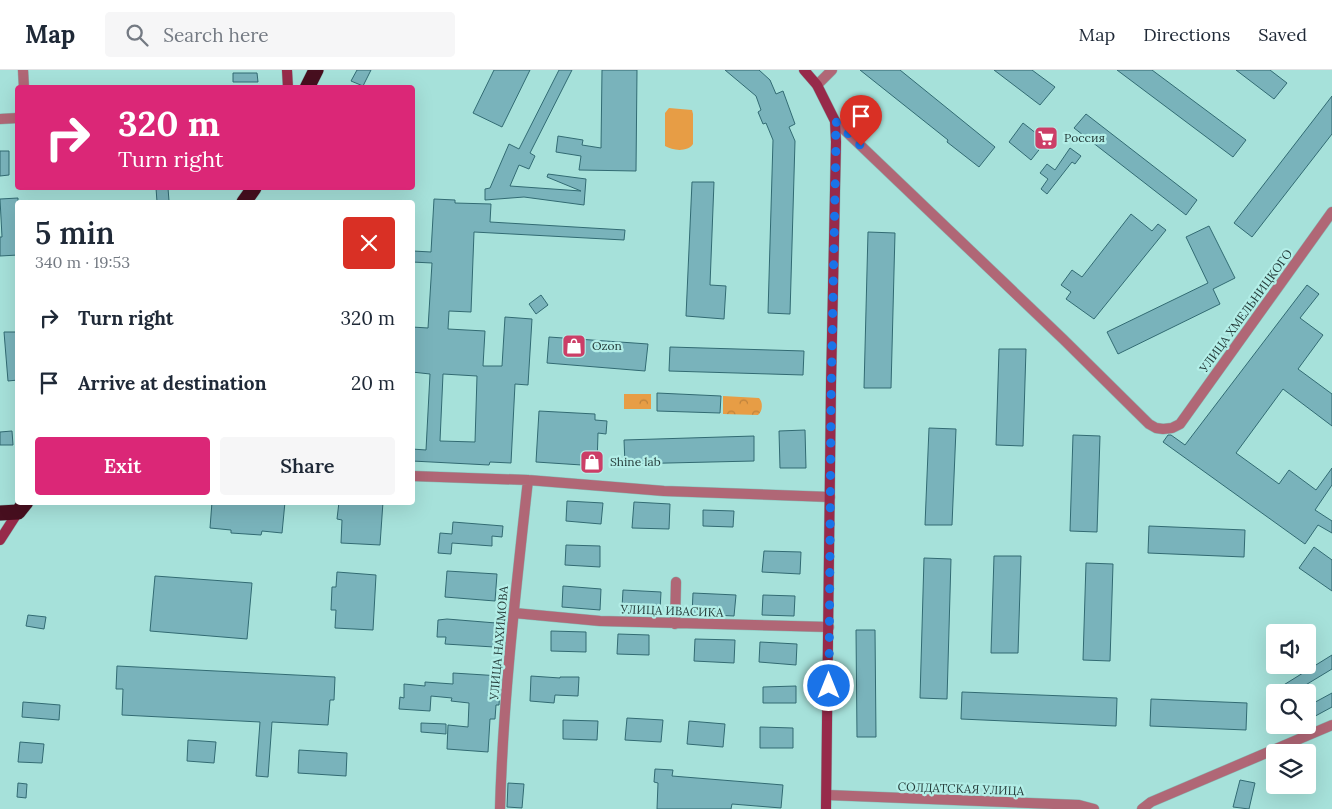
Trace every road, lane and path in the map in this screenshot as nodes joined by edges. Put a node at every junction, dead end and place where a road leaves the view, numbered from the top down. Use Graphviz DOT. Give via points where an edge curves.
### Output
graph roads {
  1 [pos="23,70"];
  2 [pos="287,70"];
  3 [pos="316,70"];
  4 [pos="804,70"];
  5 [pos="832,70"];
  6 [pos="24,85"];
  7 [pos="288,85"];
  8 [pos="308,85"];
  9 [pos="817,85"];
  10 [pos="15,118"];
  11 [pos="0,119"];
  12 [pos="835,121"];
  13 [pos="1332,212"];
  14 [pos="415,476"];
  15 [pos="528,480"];
  16 [pos="830,498"];
  17 [pos="22,507"];
  18 [pos="0,513"];
  19 [pos="0,540"];
  20 [pos="676,582"];
  21 [pos="514,613"];
  22 [pos="675,624"];
  23 [pos="829,627"];
  24 [pos="1332,725"];
  25 [pos="827,796"];
  26 [pos="500,809"];
  27 [pos="826,809"];
  28 [pos="1094,809"];
  29 [pos="1142,809"];
  1 -- 6 [label="street"];
  2 -- 7 [label="main road"];
  3 -- 8 [label="highway"];
  4 -- 9 [label="main road"];
  5 -- 9 [label="street"];
  9 -- 12 [label="main road"];
  10 -- 11 [label="street"];
  12 -- 13 [label="street, УЛИЦА ХМЕЛЬНИЦКОГО" via="1156,428 1172,428 1180,424"];
  12 -- 16 [label="main road"];
  14 -- 15 [label="street"];
  15 -- 16 [label="street" via="664,491"];
  15 -- 21 [label="street, УЛИЦА НАХИМОВА"];
  16 -- 23 [label="main road"];
  17 -- 18 [label="highway"];
  17 -- 19 [label="main road"];
  20 -- 22 [label="street"];
  21 -- 22 [label="street, УЛИЦА ИВАСИКА"];
  21 -- 26 [label="street, УЛИЦА НАХИМОВА"];
  22 -- 23 [label="street, УЛИЦА ИВАСИКА"];
  23 -- 25 [label="main road"];
  24 -- 29 [label="street" via="1151,802"];
  25 -- 27 [label="main road"];
  25 -- 28 [label="street, СОЛДАТСКАЯ УЛИЦА" via="1078,805"];
}
